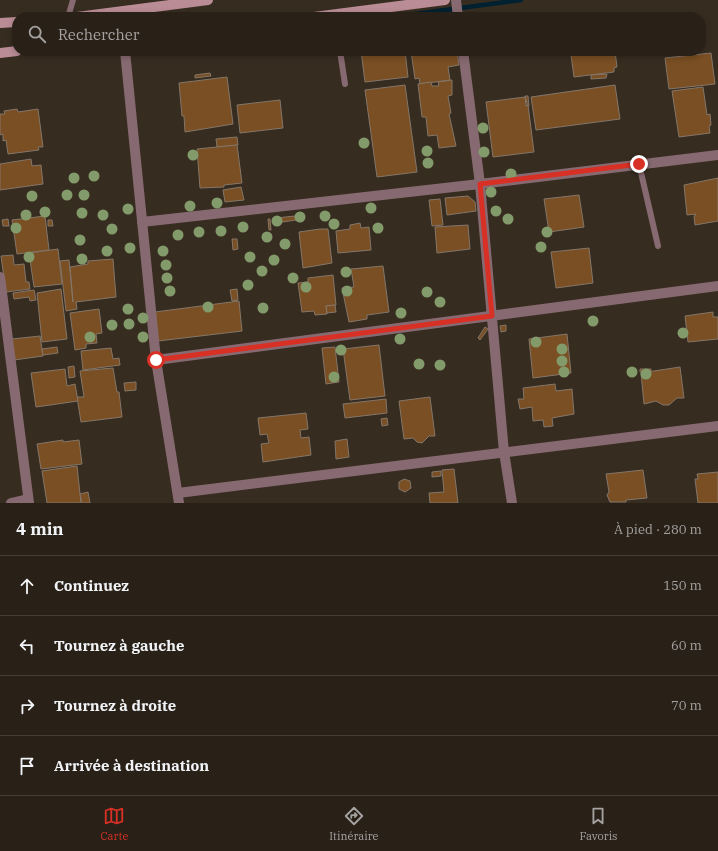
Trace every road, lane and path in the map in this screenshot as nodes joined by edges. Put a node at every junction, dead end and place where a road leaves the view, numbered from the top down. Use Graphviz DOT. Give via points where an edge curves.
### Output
graph roads {
  1 [pos="73,0"];
  2 [pos="208,0"];
  3 [pos="445,0"];
  4 [pos="456,0"];
  5 [pos="174,2"];
  6 [pos="379,4"];
  7 [pos="69,12"];
  8 [pos="109,12"];
  9 [pos="350,12"];
  10 [pos="457,12"];
  11 [pos="12,22"];
  12 [pos="0,23"];
  13 [pos="12,52"];
  14 [pos="0,53"];
  15 [pos="125,56"];
  16 [pos="341,56"];
  17 [pos="464,56"];
  18 [pos="345,84"];
  19 [pos="718,155"];
  20 [pos="639,164"];
  21 [pos="480,184"];
  22 [pos="142,222"];
  23 [pos="658,246"];
  24 [pos="0,277"];
  25 [pos="718,286"];
  26 [pos="492,316"];
  27 [pos="5,360"];
  28 [pos="156,360"];
  29 [pos="718,426"];
  30 [pos="504,452"];
  31 [pos="179,498"];
  32 [pos="28,501"];
  33 [pos="11,503"];
  34 [pos="512,503"];
  1 -- 7 [label="lane"];
  2 -- 5 [label="main road"];
  3 -- 6 [label="main road"];
  4 -- 10 [label="street"];
  5 -- 8 [label="main road"];
  6 -- 9 [label="main road"];
  11 -- 12 [label="main road"];
  13 -- 14 [label="main road"];
  15 -- 22 [label="street"];
  16 -- 18 [label="lane"];
  17 -- 21 [label="street"];
  19 -- 20 [label="street"];
  20 -- 21 [label="street"];
  20 -- 23 [label="lane"];
  21 -- 22 [label="street"];
  21 -- 26 [label="street"];
  22 -- 28 [label="street"];
  24 -- 27 [label="street"];
  25 -- 26 [label="street"];
  26 -- 28 [label="street"];
  26 -- 30 [label="street"];
  27 -- 32 [label="street"];
  28 -- 31 [label="street"];
  29 -- 30 [label="street"];
  30 -- 31 [label="street"];
  30 -- 34 [label="street"];
  32 -- 33 [label="street"];
}
